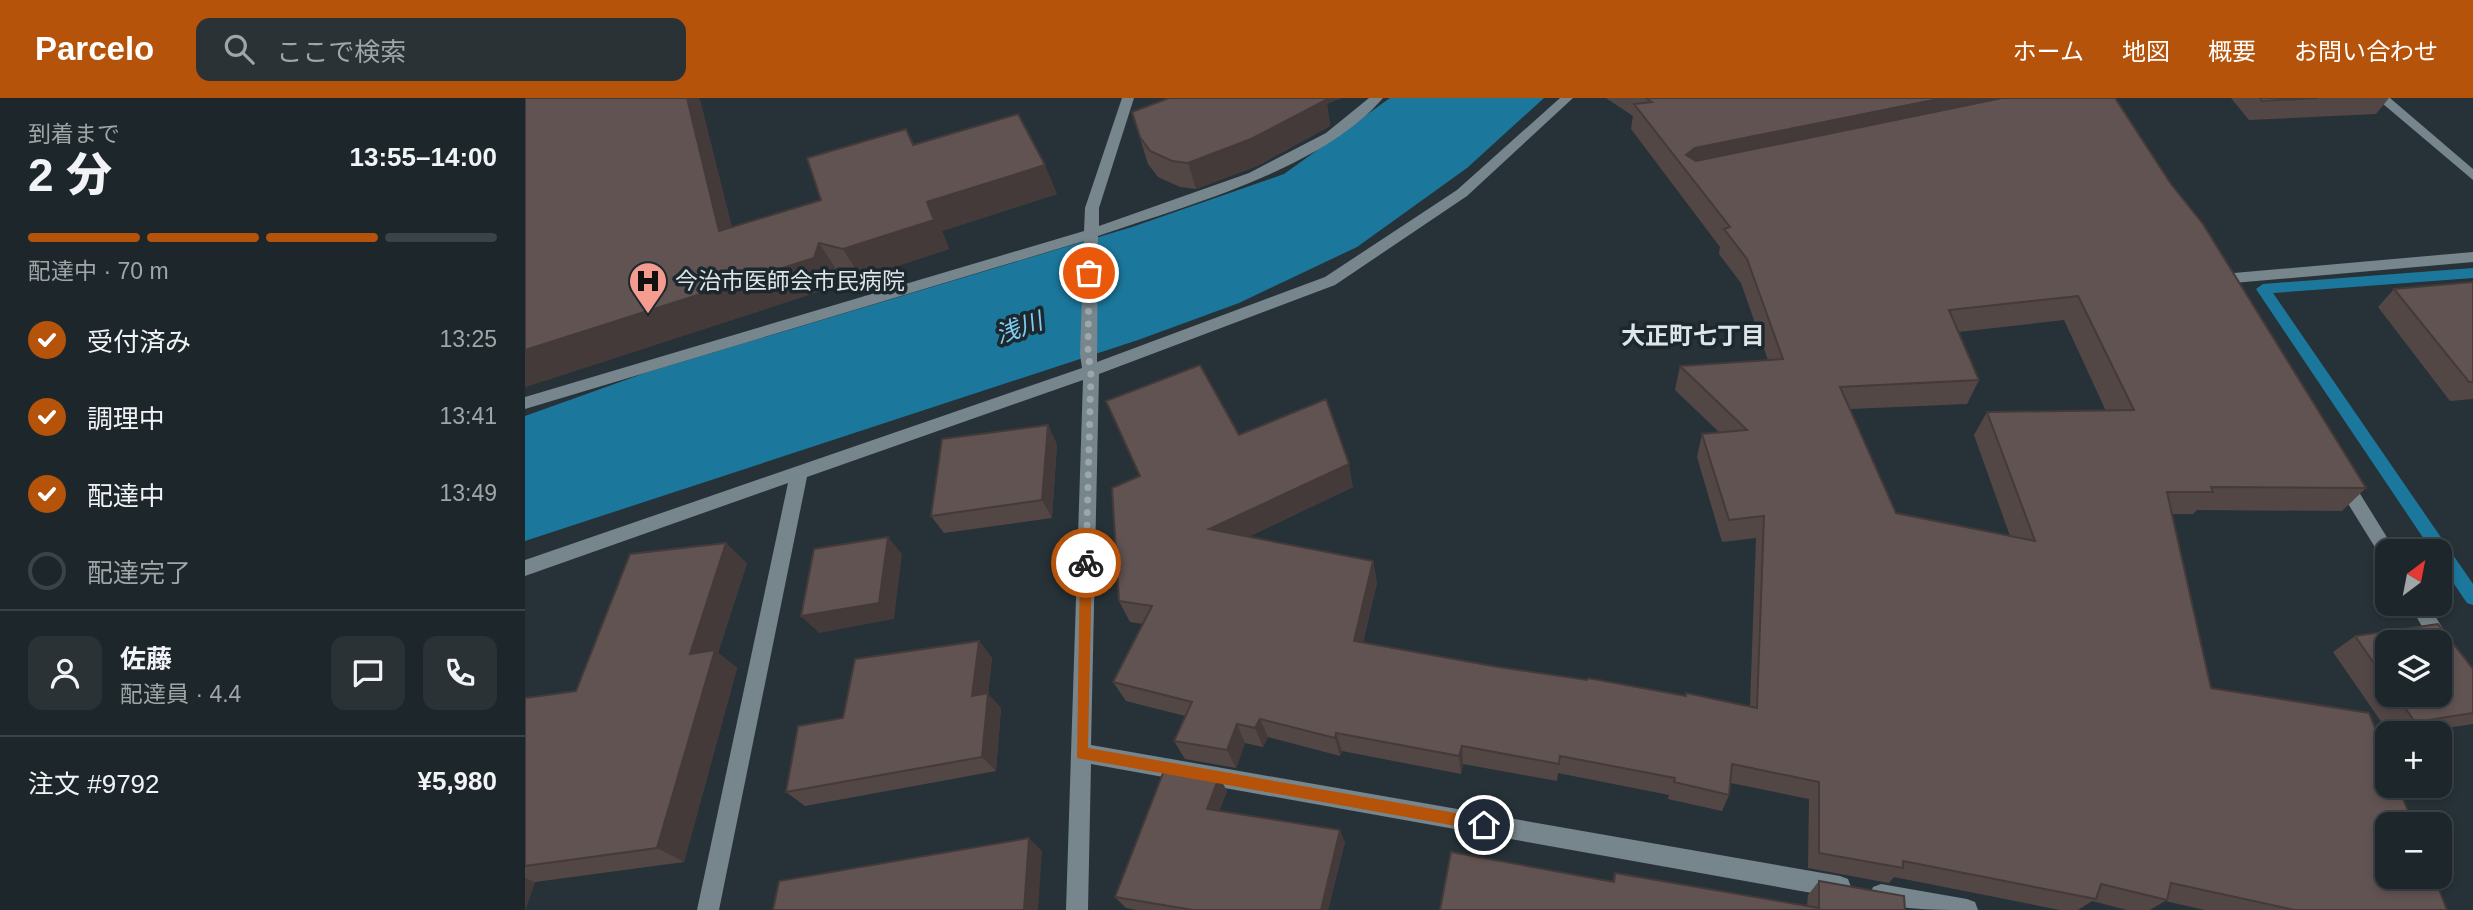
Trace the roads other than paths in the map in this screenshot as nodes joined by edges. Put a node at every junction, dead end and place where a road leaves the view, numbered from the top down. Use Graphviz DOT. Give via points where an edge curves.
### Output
graph roads {
  1 [pos="1128,98"];
  2 [pos="1377,98"];
  3 [pos="1567,98"];
  4 [pos="2382,98"];
  5 [pos="2473,176"];
  6 [pos="1090,240"];
  7 [pos="2473,257"];
  8 [pos="2222,280"];
  9 [pos="1090,363"];
  10 [pos="525,403"];
  11 [pos="2337,469"];
  12 [pos="799,473"];
  13 [pos="2379,539"];
  14 [pos="525,568"];
  15 [pos="2425,616"];
  16 [pos="2454,664"];
  17 [pos="1081,753"];
  18 [pos="709,910"];
  19 [pos="1077,910"];
  20 [pos="1967,910"];
  1 -- 6 [label="street" via="1092,208"];
  2 -- 6 [label="street" via="1331,136 1254,176"];
  3 -- 9 [label="street" via="1462,194 1330,281"];
  4 -- 5 [label="street"];
  6 -- 9 [label="street"];
  6 -- 10 [label="street"];
  7 -- 8 [label="street"];
  9 -- 12 [label="street"];
  9 -- 17 [label="street"];
  11 -- 13 [label="street"];
  12 -- 14 [label="street"];
  12 -- 18 [label="street"];
  15 -- 16 [label="street"];
  17 -- 19 [label="street"];
  17 -- 20 [label="street"];
}
